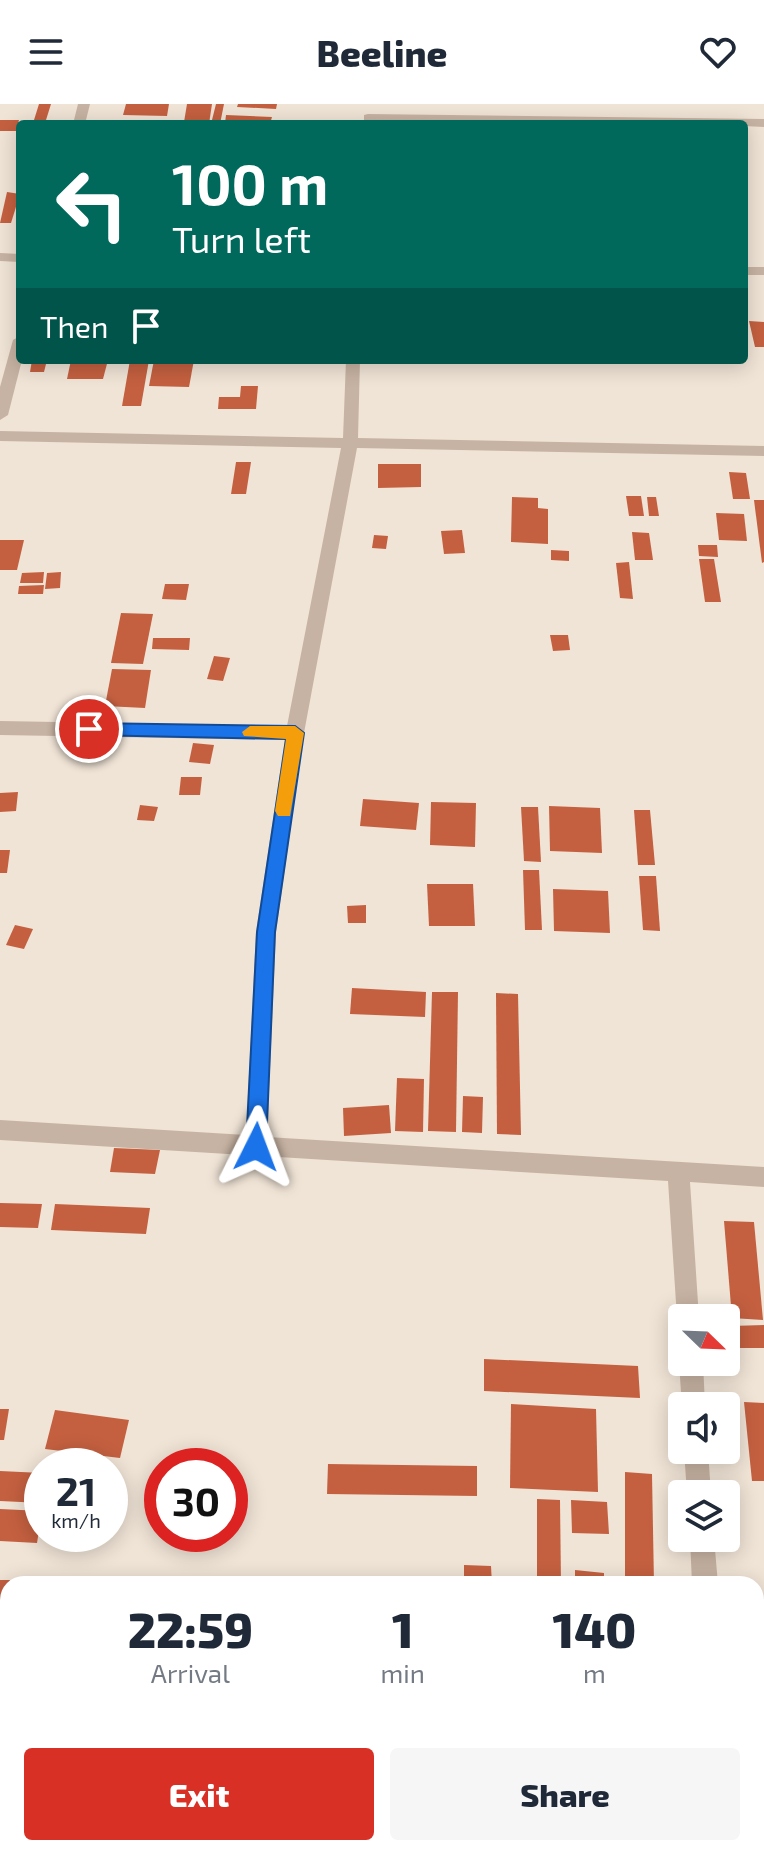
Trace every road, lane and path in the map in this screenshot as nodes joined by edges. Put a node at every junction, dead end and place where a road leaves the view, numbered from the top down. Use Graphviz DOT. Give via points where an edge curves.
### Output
graph roads {
  1 [pos="368,115"];
  2 [pos="616,120"];
  3 [pos="16,355"];
  4 [pos="353,364"];
  5 [pos="0,415"];
  6 [pos="0,436"];
  7 [pos="350,443"];
  8 [pos="764,451"];
  9 [pos="0,728"];
  10 [pos="295,733"];
  11 [pos="0,1130"];
  12 [pos="256,1147"];
  13 [pos="678,1172"];
  14 [pos="764,1177"];
  15 [pos="687,1304"];
  16 [pos="703,1552"];
  17 [pos="704,1576"];
  1 -- 2 [label="street"];
  3 -- 5 [label="street"];
  4 -- 7 [label="street"];
  6 -- 7 [label="street"];
  7 -- 8 [label="street"];
  7 -- 10 [label="street"];
  9 -- 10 [label="street"];
  10 -- 12 [label="street" via="266,932"];
  11 -- 12 [label="street"];
  12 -- 13 [label="street"];
  13 -- 14 [label="street"];
  13 -- 15 [label="street"];
  16 -- 17 [label="street"];
}
